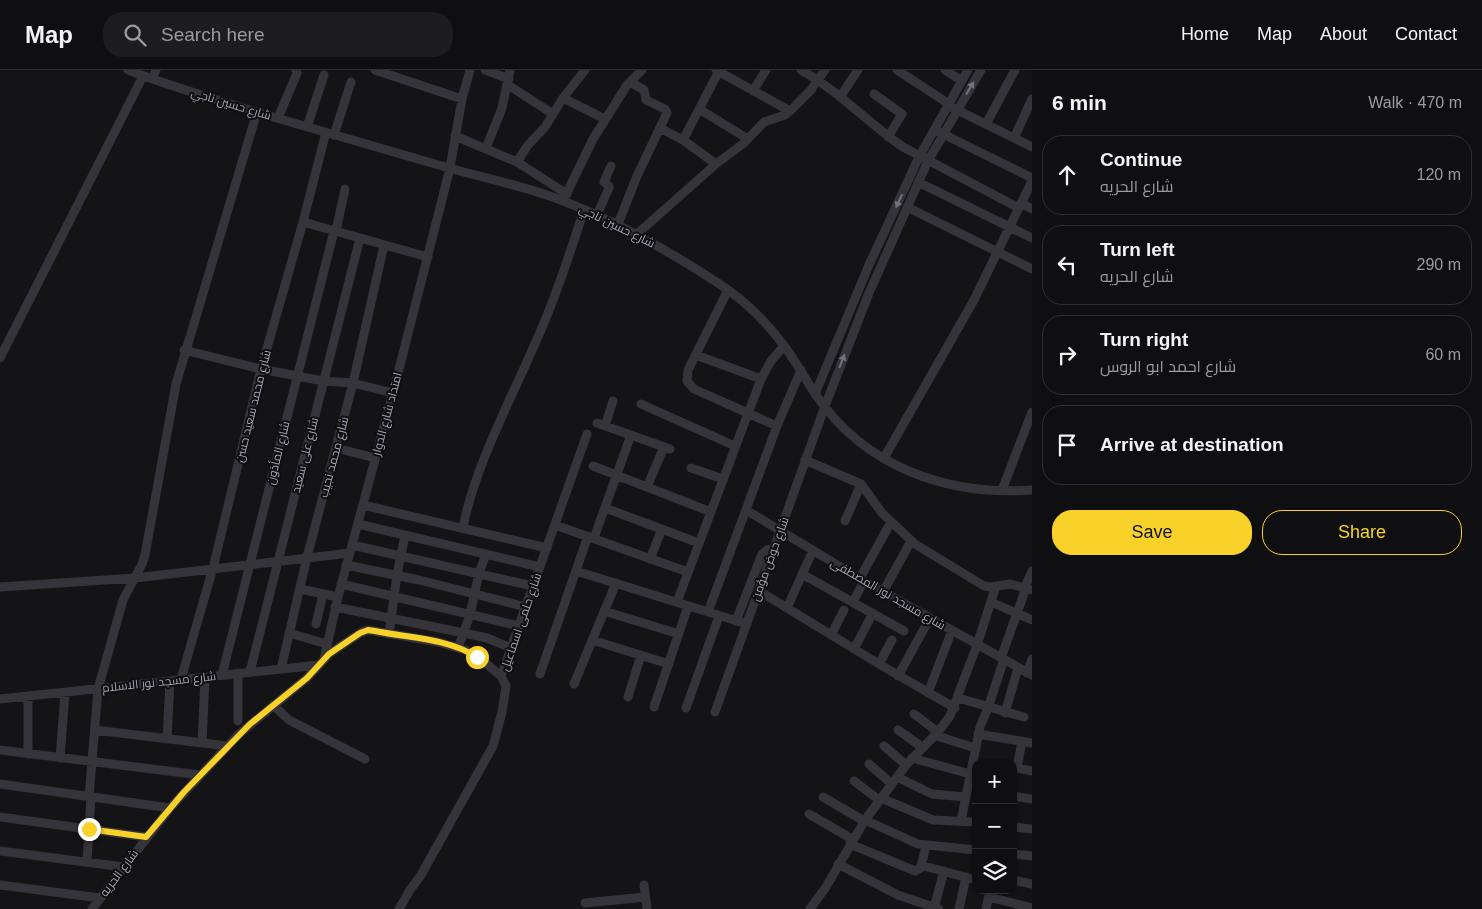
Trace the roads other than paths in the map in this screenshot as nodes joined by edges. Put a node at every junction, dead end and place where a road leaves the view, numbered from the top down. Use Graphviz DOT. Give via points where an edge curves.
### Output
graph roads {
  1 [pos="128,70"];
  2 [pos="156,70"];
  3 [pos="296,70"];
  4 [pos="375,70"];
  5 [pos="468,70"];
  6 [pos="486,70"];
  7 [pos="766,70"];
  8 [pos="802,70"];
  9 [pos="825,70"];
  10 [pos="858,70"];
  11 [pos="897,70"];
  12 [pos="945,70"];
  13 [pos="968,70"];
  14 [pos="981,70"];
  15 [pos="1015,70"];
  16 [pos="580,71"];
  17 [pos="638,71"];
  18 [pos="718,71"];
  19 [pos="324,75"];
  20 [pos="147,78"];
  21 [pos="509,78"];
  22 [pos="819,80"];
  23 [pos="962,81"];
  24 [pos="351,82"];
  25 [pos="630,82"];
  26 [pos="753,90"];
  27 [pos="874,94"];
  28 [pos="840,97"];
  29 [pos="563,98"];
  30 [pos="462,99"];
  31 [pos="1032,99"];
  32 [pos="949,105"];
  33 [pos="699,109"];
  34 [pos="957,110"];
  35 [pos="790,111"];
  36 [pos="257,112"];
  37 [pos="553,114"];
  38 [pos="278,118"];
  39 [pos="606,119"];
  40 [pos="986,124"];
  41 [pos="307,127"];
  42 [pos="660,128"];
  43 [pos="938,132"];
  44 [pos="330,133"];
  45 [pos="455,136"];
  46 [pos="888,137"];
  47 [pos="1014,138"];
  48 [pos="748,139"];
  49 [pos="683,140"];
  50 [pos="1032,147"];
  51 [pos="486,148"];
  52 [pos="924,159"];
  53 [pos="517,162"];
  54 [pos="716,164"];
  55 [pos="611,166"];
  56 [pos="450,168"];
  57 [pos="1032,180"];
  58 [pos="918,182"];
  59 [pos="345,189"];
  60 [pos="565,197"];
  61 [pos="1020,206"];
  62 [pos="908,207"];
  63 [pos="1032,209"];
  64 [pos="584,210"];
  65 [pos="597,215"];
  66 [pos="303,222"];
  67 [pos="618,224"];
  68 [pos="1009,227"];
  69 [pos="335,231"];
  70 [pos="637,234"];
  71 [pos="360,238"];
  72 [pos="1032,238"];
  73 [pos="384,244"];
  74 [pos="997,252"];
  75 [pos="428,256"];
  76 [pos="1032,270"];
  77 [pos="864,275"];
  78 [pos="874,280"];
  79 [pos="728,290"];
  80 [pos="784,346"];
  81 [pos="184,350"];
  82 [pos="696,354"];
  83 [pos="0,358"];
  84 [pos="261,369"];
  85 [pos="801,370"];
  86 [pos="298,376"];
  87 [pos="761,379"];
  88 [pos="323,381"];
  89 [pos="353,383"];
  90 [pos="393,393"];
  91 [pos="815,394"];
  92 [pos="613,401"];
  93 [pos="641,404"];
  94 [pos="824,406"];
  95 [pos="1032,412"];
  96 [pos="748,413"];
  97 [pos="777,426"];
  98 [pos="1029,433"];
  99 [pos="586,434"];
  100 [pos="631,435"];
  101 [pos="735,446"];
  102 [pos="336,448"];
  103 [pos="376,458"];
  104 [pos="884,458"];
  105 [pos="805,460"];
  106 [pos="593,466"];
  107 [pos="691,468"];
  108 [pos="616,475"];
  109 [pos="723,479"];
  110 [pos="862,484"];
  111 [pos="648,487"];
  112 [pos="1002,490"];
  113 [pos="1032,490"];
  114 [pos="363,505"];
  115 [pos="605,508"];
  116 [pos="746,510"];
  117 [pos="711,512"];
  118 [pos="845,521"];
  119 [pos="891,522"];
  120 [pos="358,524"];
  121 [pos="555,525"];
  122 [pos="464,527"];
  123 [pos="662,529"];
  124 [pos="780,530"];
  125 [pos="405,535"];
  126 [pos="591,537"];
  127 [pos="911,540"];
  128 [pos="699,543"];
  129 [pos="546,548"];
  130 [pos="351,549"];
  131 [pos="774,549"];
  132 [pos="813,550"];
  133 [pos="486,554"];
  134 [pos="400,555"];
  135 [pos="307,557"];
  136 [pos="650,559"];
  137 [pos="278,560"];
  138 [pos="250,564"];
  139 [pos="346,565"];
  140 [pos="540,567"];
  141 [pos="213,568"];
  142 [pos="576,571"];
  143 [pos="1032,571"];
  144 [pos="688,572"];
  145 [pos="479,573"];
  146 [pos="802,574"];
  147 [pos="397,575"];
  148 [pos="135,578"];
  149 [pos="862,580"];
  150 [pos="341,584"];
  151 [pos="616,584"];
  152 [pos="533,586"];
  153 [pos="996,586"];
  154 [pos="0,587"];
  155 [pos="1028,588"];
  156 [pos="300,589"];
  157 [pos="759,591"];
  158 [pos="883,592"];
  159 [pos="323,594"];
  160 [pos="473,594"];
  161 [pos="338,597"];
  162 [pos="394,597"];
  163 [pos="677,602"];
  164 [pos="853,602"];
  165 [pos="991,602"];
  166 [pos="688,606"];
  167 [pos="335,607"];
  168 [pos="526,607"];
  169 [pos="787,608"];
  170 [pos="844,610"];
  171 [pos="604,611"];
  172 [pos="708,612"];
  173 [pos="872,613"];
  174 [pos="1017,613"];
  175 [pos="470,615"];
  176 [pos="718,616"];
  177 [pos="391,618"];
  178 [pos="930,618"];
  179 [pos="1032,620"];
  180 [pos="736,621"];
  181 [pos="316,624"];
  182 [pos="747,624"];
  183 [pos="519,626"];
  184 [pos="952,630"];
  185 [pos="904,631"];
  186 [pos="290,633"];
  187 [pos="464,633"];
  188 [pos="389,634"];
  189 [pos="679,634"];
  190 [pos="831,635"];
  191 [pos="592,640"];
  192 [pos="892,640"];
  193 [pos="327,644"];
  194 [pos="978,645"];
  195 [pos="458,648"];
  196 [pos="511,648"];
  197 [pos="854,650"];
  198 [pos="641,656"];
  199 [pos="1002,659"];
  200 [pos="1032,659"];
  201 [pos="321,662"];
  202 [pos="668,664"];
  203 [pos="878,664"];
  204 [pos="1018,668"];
  205 [pos="281,669"];
  206 [pos="250,672"];
  207 [pos="238,674"];
  208 [pos="540,674"];
  209 [pos="1030,674"];
  210 [pos="222,675"];
  211 [pos="501,676"];
  212 [pos="898,676"];
  213 [pos="205,677"];
  214 [pos="181,679"];
  215 [pos="170,681"];
  216 [pos="574,684"];
  217 [pos="98,689"];
  218 [pos="64,693"];
  219 [pos="928,693"];
  220 [pos="28,696"];
  221 [pos="628,697"];
  222 [pos="958,698"];
  223 [pos="0,699"];
  224 [pos="272,705"];
  225 [pos="654,707"];
  226 [pos="686,708"];
  227 [pos="954,708"];
  228 [pos="988,708"];
  229 [pos="715,712"];
  230 [pos="1005,713"];
  231 [pos="914,714"];
  232 [pos="1024,717"];
  233 [pos="238,721"];
  234 [pos="95,730"];
  235 [pos="898,730"];
  236 [pos="936,734"];
  237 [pos="978,734"];
  238 [pos="168,738"];
  239 [pos="1022,741"];
  240 [pos="202,743"];
  241 [pos="1032,743"];
  242 [pos="227,746"];
  243 [pos="884,746"];
  244 [pos="922,747"];
  245 [pos="975,748"];
  246 [pos="0,750"];
  247 [pos="28,754"];
  248 [pos="60,758"];
  249 [pos="365,759"];
  250 [pos="1017,760"];
  251 [pos="92,761"];
  252 [pos="909,762"];
  253 [pos="869,764"];
  254 [pos="1017,768"];
  255 [pos="1032,771"];
  256 [pos="970,774"];
  257 [pos="200,776"];
  258 [pos="895,780"];
  259 [pos="854,781"];
  260 [pos="0,784"];
  261 [pos="969,792"];
  262 [pos="90,797"];
  263 [pos="823,797"];
  264 [pos="1017,797"];
  265 [pos="880,799"];
  266 [pos="1032,799"];
  267 [pos="170,808"];
  268 [pos="809,814"];
  269 [pos="0,817"];
  270 [pos="864,820"];
  271 [pos="961,821"];
  272 [pos="972,822"];
  273 [pos="1017,827"];
  274 [pos="89,829"];
  275 [pos="1032,829"];
  276 [pos="146,837"];
  277 [pos="851,842"];
  278 [pos="926,846"];
  279 [pos="972,850"];
  280 [pos="0,851"];
  281 [pos="1017,854"];
  282 [pos="1032,856"];
  283 [pos="87,862"];
  284 [pos="838,864"];
  285 [pos="921,866"];
  286 [pos="124,867"];
  287 [pos="944,871"];
  288 [pos="966,877"];
  289 [pos="972,879"];
  290 [pos="1017,881"];
  291 [pos="0,884"];
  292 [pos="1032,884"];
  293 [pos="644,885"];
  294 [pos="990,894"];
  295 [pos="645,897"];
  296 [pos="100,898"];
  297 [pos="584,903"];
  298 [pos="614,905"];
  299 [pos="936,908"];
  300 [pos="1032,908"];
  301 [pos="92,909"];
  302 [pos="399,909"];
  303 [pos="647,909"];
  304 [pos="810,909"];
  305 [pos="959,909"];
  306 [pos="986,909"];
  1 -- 20 [label="street, شارع حسين ناجي"];
  2 -- 20 [label="street"];
  3 -- 38 [label="street"];
  4 -- 30 [label="street"];
  5 -- 30 [label="street, امتداد شارع الدوار"];
  6 -- 21 [label="street"];
  7 -- 26 [label="street"];
  8 -- 22 [label="street"];
  9 -- 22 [label="street"];
  10 -- 28 [label="street"];
  11 -- 32 [label="street"];
  12 -- 23 [label="street"];
  13 -- 23 [label="street"];
  34 -- 14 [label="street, one-way"];
  15 -- 40 [label="street"];
  16 -- 29 [label="street"];
  17 -- 25 [label="street"];
  18 -- 26 [label="street"];
  18 -- 33 [label="street"];
  19 -- 41 [label="street"];
  20 -- 36 [label="street, شارع حسين ناجي"];
  20 -- 83 [label="street"];
  21 -- 37 [label="street"];
  21 -- 51 [label="street" via="502,108"];
  22 -- 28 [label="street"];
  22 -- 35 [label="street"];
  23 -- 32 [label="street"];
  24 -- 44 [label="street, شارع محمد سعيد حسن"];
  25 -- 39 [label="street"];
  25 -- 42 [label="street" via="644,90 646,100 667,110"];
  26 -- 35 [label="street"];
  27 -- 46 [label="street" via="902,114"];
  28 -- 46 [label="street"];
  29 -- 37 [label="street"];
  29 -- 39 [label="street"];
  30 -- 45 [label="street, امتداد شارع الدوار"];
  31 -- 47 [label="street"];
  32 -- 34 [label="street"];
  32 -- 43 [label="street"];
  33 -- 48 [label="street"];
  33 -- 49 [label="street"];
  34 -- 40 [label="street"];
  34 -- 43 [label="street"];
  35 -- 48 [label="street" via="764,122"];
  36 -- 38 [label="street, شارع حسين ناجي"];
  36 -- 81 [label="street"];
  37 -- 53 [label="street"];
  38 -- 41 [label="street, شارع حسين ناجي"];
  39 -- 60 [label="street" via="593,138"];
  40 -- 47 [label="street"];
  41 -- 44 [label="street, شارع حسين ناجي"];
  42 -- 49 [label="street"];
  42 -- 67 [label="street"];
  43 -- 52 [label="street"];
  43 -- 57 [label="street"];
  44 -- 56 [label="street, شارع حسين ناجي"];
  44 -- 66 [label="street, شارع محمد سعيد حسن"];
  45 -- 51 [label="street"];
  45 -- 56 [label="street, امتداد شارع الدوار"];
  46 -- 52 [label="street"];
  47 -- 50 [label="street"];
  48 -- 54 [label="street"];
  49 -- 54 [label="street"];
  51 -- 53 [label="street"];
  52 -- 58 [label="street, شارع حوض مؤمن"];
  52 -- 61 [label="street"];
  52 -- 77 [label="street, one-way"];
  53 -- 60 [label="street"];
  54 -- 70 [label="street"];
  55 -- 65 [label="street" via="604,182 609,188"];
  56 -- 60 [label="street, شارع حسين ناجي"];
  56 -- 75 [label="street, امتداد شارع الدوار"];
  57 -- 61 [label="street"];
  58 -- 62 [label="street, شارع حوض مؤمن"];
  58 -- 68 [label="street"];
  59 -- 69 [label="street, شارع المأذون"];
  60 -- 64 [label="street, شارع حسين ناجي"];
  61 -- 63 [label="street"];
  61 -- 68 [label="street"];
  62 -- 74 [label="street"];
  62 -- 78 [label="street, شارع حوض مؤمن"];
  64 -- 65 [label="street, شارع حسين ناجي"];
  64 -- 122 [label="street" via="535,345 480,470"];
  65 -- 67 [label="street, شارع حسين ناجي"];
  66 -- 69 [label="street"];
  66 -- 84 [label="street, شارع محمد سعيد حسن"];
  67 -- 70 [label="street, شارع حسين ناجي"];
  68 -- 72 [label="street"];
  68 -- 74 [label="street"];
  69 -- 71 [label="street"];
  69 -- 86 [label="street, شارع المأذون"];
  70 -- 79 [label="street, شارع حسين ناجي"];
  71 -- 73 [label="street"];
  71 -- 88 [label="street, شارع على سعيد"];
  73 -- 75 [label="street"];
  73 -- 89 [label="street, شارع محمد نجيب"];
  74 -- 76 [label="street"];
  74 -- 104 [label="street" via="974,300"];
  75 -- 90 [label="street, امتداد شارع الدوار"];
  77 -- 78 [label="street"];
  77 -- 91 [label="street"];
  94 -- 78 [label="street, شارع حوض مؤمن, one-way"];
  79 -- 80 [label="street, شارع حسين ناجي" via="758,316"];
  79 -- 82 [label="street"];
  80 -- 85 [label="street, شارع حسين ناجي"];
  80 -- 87 [label="street"];
  81 -- 84 [label="street"];
  81 -- 148 [label="street" via="145,555"];
  82 -- 87 [label="street"];
  82 -- 96 [label="street" via="686,375 690,385"];
  84 -- 86 [label="street"];
  84 -- 141 [label="street, شارع محمد سعيد حسن"];
  85 -- 91 [label="street, شارع حسين ناجي"];
  85 -- 97 [label="street"];
  86 -- 88 [label="street"];
  86 -- 138 [label="street, شارع المأذون"];
  87 -- 96 [label="street"];
  88 -- 89 [label="street"];
  88 -- 137 [label="street, شارع على سعيد"];
  89 -- 90 [label="street"];
  89 -- 102 [label="street, شارع محمد نجيب"];
  90 -- 103 [label="street, امتداد شارع الدوار"];
  91 -- 94 [label="street, شارع حسين ناجي"];
  92 -- 100 [label="street" via="601,424"];
  93 -- 101 [label="street"];
  94 -- 104 [label="street, شارع حسين ناجي" via="852,435"];
  94 -- 105 [label="street, شارع حوض مؤمن"];
  95 -- 98 [label="street"];
  96 -- 97 [label="street"];
  96 -- 101 [label="street"];
  97 -- 116 [label="street"];
  98 -- 112 [label="street"];
  99 -- 121 [label="street, شارع حلمى اسماعيل"];
  100 -- 108 [label="street"];
  100 -- 111 [label="street" via="667,448"];
  101 -- 109 [label="street"];
  102 -- 103 [label="street"];
  102 -- 135 [label="street, شارع محمد نجيب"];
  103 -- 114 [label="street, امتداد شارع الدوار"];
  104 -- 112 [label="street, شارع حسين ناجي" via="929,480"];
  105 -- 110 [label="street"];
  105 -- 124 [label="street, شارع حوض مؤمن"];
  106 -- 108 [label="street"];
  107 -- 109 [label="street"];
  108 -- 111 [label="street"];
  108 -- 115 [label="street"];
  109 -- 117 [label="street"];
  110 -- 118 [label="street"];
  110 -- 119 [label="street"];
  111 -- 117 [label="street"];
  112 -- 113 [label="street, شارع حسين ناجي"];
  114 -- 120 [label="street, امتداد شارع الدوار"];
  114 -- 122 [label="street"];
  115 -- 123 [label="street"];
  115 -- 126 [label="street"];
  116 -- 124 [label="street, شارع مسجد نور المصطفى"];
  116 -- 172 [label="street"];
  117 -- 128 [label="street"];
  119 -- 127 [label="street"];
  119 -- 149 [label="street"];
  120 -- 125 [label="street"];
  120 -- 130 [label="street, امتداد شارع الدوار"];
  121 -- 126 [label="street"];
  121 -- 129 [label="street, شارع حلمى اسماعيل"];
  122 -- 129 [label="street"];
  123 -- 128 [label="street"];
  123 -- 136 [label="street"];
  124 -- 131 [label="street, شارع حوض مؤمن"];
  124 -- 132 [label="street, شارع مسجد نور المصطفى"];
  125 -- 133 [label="street"];
  125 -- 134 [label="street"];
  126 -- 136 [label="street"];
  126 -- 142 [label="street"];
  127 -- 153 [label="street" via="984,586"];
  127 -- 158 [label="street"];
  128 -- 144 [label="street"];
  129 -- 140 [label="street, شارع حلمى اسماعيل"];
  130 -- 134 [label="street"];
  130 -- 135 [label="street"];
  130 -- 139 [label="street, امتداد شارع الدوار"];
  131 -- 157 [label="street, شارع حوض مؤمن"];
  131 -- 180 [label="street" via="762,554"];
  132 -- 146 [label="street"];
  132 -- 149 [label="street, شارع مسجد نور المصطفى"];
  133 -- 140 [label="street"];
  133 -- 145 [label="street"];
  134 -- 145 [label="street"];
  134 -- 147 [label="street"];
  135 -- 137 [label="street"];
  135 -- 156 [label="street, شارع محمد نجيب"];
  136 -- 144 [label="street"];
  137 -- 138 [label="street"];
  137 -- 206 [label="street, شارع على سعيد"];
  138 -- 141 [label="street"];
  138 -- 210 [label="street, شارع المأذون"];
  139 -- 147 [label="street"];
  139 -- 150 [label="street, امتداد شارع الدوار"];
  140 -- 152 [label="street, شارع حلمى اسماعيل"];
  141 -- 148 [label="street"];
  141 -- 214 [label="street, شارع محمد سعيد حسن"];
  142 -- 151 [label="street"];
  142 -- 208 [label="street"];
  143 -- 155 [label="street"];
  144 -- 163 [label="street"];
  145 -- 152 [label="street"];
  145 -- 160 [label="street"];
  146 -- 164 [label="street"];
  146 -- 169 [label="street"];
  147 -- 160 [label="street"];
  147 -- 162 [label="street"];
  148 -- 154 [label="street"];
  148 -- 217 [label="street" via="123,600"];
  149 -- 158 [label="street, شارع مسجد نور المصطفى"];
  149 -- 164 [label="street"];
  150 -- 161 [label="street, امتداد شارع الدوار"];
  150 -- 162 [label="street"];
  151 -- 163 [label="street"];
  151 -- 171 [label="street"];
  152 -- 168 [label="street, شارع حلمى اسماعيل"];
  153 -- 155 [label="street" via="1010,584"];
  153 -- 165 [label="street"];
  155 -- 174 [label="street"];
  156 -- 159 [label="street"];
  156 -- 186 [label="street, شارع محمد نجيب"];
  157 -- 169 [label="street"];
  157 -- 182 [label="street, شارع حوض مؤمن"];
  158 -- 178 [label="street, شارع مسجد نور المصطفى"];
  159 -- 161 [label="street"];
  159 -- 181 [label="street"];
  160 -- 168 [label="street"];
  160 -- 175 [label="street"];
  161 -- 167 [label="street, امتداد شارع الدوار"];
  162 -- 175 [label="street"];
  162 -- 177 [label="street"];
  163 -- 166 [label="street"];
  164 -- 173 [label="street"];
  165 -- 174 [label="street"];
  165 -- 194 [label="street"];
  166 -- 172 [label="street"];
  166 -- 189 [label="street"];
  167 -- 177 [label="street"];
  167 -- 193 [label="street, امتداد شارع الدوار"];
  168 -- 183 [label="street, شارع حلمى اسماعيل"];
  169 -- 190 [label="street"];
  170 -- 190 [label="street"];
  171 -- 189 [label="street"];
  171 -- 191 [label="street"];
  172 -- 176 [label="street"];
  173 -- 185 [label="street"];
  173 -- 197 [label="street"];
  174 -- 179 [label="street"];
  174 -- 199 [label="street"];
  175 -- 183 [label="street"];
  175 -- 187 [label="street"];
  176 -- 180 [label="street"];
  176 -- 226 [label="street"];
  177 -- 187 [label="street"];
  177 -- 188 [label="street"];
  178 -- 184 [label="street, شارع مسجد نور المصطفى"];
  178 -- 212 [label="street"];
  180 -- 182 [label="street"];
  182 -- 229 [label="street, شارع حوض مؤمن"];
  183 -- 196 [label="street, شارع حلمى اسماعيل"];
  184 -- 194 [label="street, شارع مسجد نور المصطفى"];
  184 -- 219 [label="street"];
  186 -- 193 [label="street"];
  186 -- 205 [label="street, شارع محمد نجيب"];
  187 -- 195 [label="street"];
  187 -- 196 [label="street"];
  188 -- 195 [label="street, شارع الحريه"];
  188 -- 201 [label="street, شارع الحريه" via="368,630 360,633"];
  189 -- 202 [label="street"];
  190 -- 197 [label="street"];
  191 -- 198 [label="street"];
  191 -- 216 [label="street"];
  192 -- 203 [label="street"];
  193 -- 201 [label="street, امتداد شارع الدوار"];
  194 -- 199 [label="street, شارع مسجد نور المصطفى"];
  194 -- 222 [label="street"];
  195 -- 211 [label="street, شارع الحريه" via="483,661"];
  196 -- 211 [label="street, شارع حلمى اسماعيل"];
  197 -- 203 [label="street"];
  198 -- 202 [label="street"];
  198 -- 221 [label="street"];
  199 -- 204 [label="street, شارع مسجد نور المصطفى"];
  199 -- 228 [label="street"];
  200 -- 209 [label="street"];
  201 -- 205 [label="street, شارع مسجد نور الاسلام"];
  201 -- 224 [label="street, شارع الحريه" via="307,678"];
  202 -- 225 [label="street"];
  203 -- 212 [label="street"];
  204 -- 209 [label="street, شارع مسجد نور المصطفى"];
  204 -- 230 [label="street"];
  205 -- 206 [label="street, شارع مسجد نور الاسلام"];
  206 -- 207 [label="street, شارع مسجد نور الاسلام"];
  207 -- 210 [label="street, شارع مسجد نور الاسلام"];
  207 -- 233 [label="street"];
  210 -- 213 [label="street, شارع مسجد نور الاسلام"];
  211 -- 302 [label="street, شارع حلمى اسماعيل" via="506,693 493,746"];
  212 -- 219 [label="street"];
  213 -- 214 [label="street, شارع مسجد نور الاسلام"];
  213 -- 240 [label="street"];
  214 -- 215 [label="street, شارع مسجد نور الاسلام"];
  215 -- 217 [label="street, شارع مسجد نور الاسلام"];
  215 -- 238 [label="street"];
  217 -- 218 [label="street, شارع مسجد نور الاسلام"];
  217 -- 234 [label="street"];
  218 -- 220 [label="street, شارع مسجد نور الاسلام"];
  218 -- 248 [label="street"];
  219 -- 227 [label="street"];
  220 -- 223 [label="street, شارع مسجد نور الاسلام"];
  220 -- 247 [label="street"];
  222 -- 227 [label="street"];
  222 -- 228 [label="street"];
  224 -- 242 [label="street, شارع الحريه"];
  224 -- 249 [label="street" via="289,720"];
  227 -- 236 [label="street"];
  228 -- 230 [label="street"];
  228 -- 237 [label="street"];
  230 -- 232 [label="street"];
  231 -- 236 [label="street"];
  234 -- 238 [label="street"];
  234 -- 251 [label="street"];
  235 -- 244 [label="street"];
  236 -- 244 [label="street"];
  236 -- 245 [label="street"];
  237 -- 239 [label="street"];
  237 -- 245 [label="street"];
  238 -- 240 [label="street"];
  239 -- 241 [label="street"];
  239 -- 250 [label="street"];
  240 -- 242 [label="street"];
  242 -- 257 [label="street, شارع الحريه"];
  243 -- 252 [label="street"];
  244 -- 252 [label="street"];
  245 -- 256 [label="street"];
  246 -- 247 [label="street"];
  247 -- 248 [label="street"];
  248 -- 251 [label="street"];
  251 -- 257 [label="street"];
  251 -- 262 [label="street"];
  252 -- 256 [label="street"];
  252 -- 258 [label="street"];
  253 -- 258 [label="street"];
  254 -- 255 [label="street"];
  256 -- 261 [label="street"];
  257 -- 267 [label="street, شارع الحريه"];
  258 -- 261 [label="street" via="930,794"];
  258 -- 265 [label="street"];
  259 -- 265 [label="street"];
  260 -- 262 [label="street"];
  261 -- 271 [label="street"];
  262 -- 267 [label="street"];
  262 -- 274 [label="street"];
  263 -- 270 [label="street"];
  264 -- 266 [label="street"];
  265 -- 270 [label="street"];
  265 -- 271 [label="street" via="932,820"];
  267 -- 276 [label="street, شارع الحريه"];
  268 -- 277 [label="street"];
  269 -- 274 [label="street"];
  270 -- 277 [label="street"];
  270 -- 278 [label="street"];
  271 -- 272 [label="street"];
  273 -- 275 [label="street"];
  274 -- 276 [label="street"];
  274 -- 283 [label="street"];
  276 -- 286 [label="street, شارع الحريه"];
  277 -- 284 [label="street"];
  277 -- 285 [label="street" via="915,870"];
  278 -- 279 [label="street"];
  278 -- 285 [label="street"];
  280 -- 283 [label="street"];
  281 -- 282 [label="street"];
  283 -- 286 [label="street"];
  284 -- 299 [label="street" via="898,896"];
  284 -- 304 [label="street"];
  285 -- 287 [label="street"];
  286 -- 296 [label="street, شارع الحريه"];
  287 -- 288 [label="street"];
  287 -- 299 [label="street"];
  288 -- 289 [label="street"];
  288 -- 305 [label="street"];
  290 -- 292 [label="street"];
  291 -- 296 [label="street"];
  293 -- 295 [label="street"];
  294 -- 300 [label="street"];
  294 -- 306 [label="street"];
  295 -- 298 [label="street"];
  295 -- 303 [label="street"];
  296 -- 301 [label="street, شارع الحريه"];
  297 -- 298 [label="street"];
}
